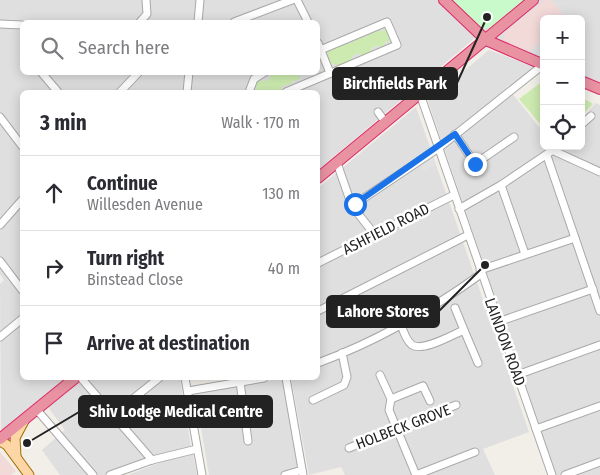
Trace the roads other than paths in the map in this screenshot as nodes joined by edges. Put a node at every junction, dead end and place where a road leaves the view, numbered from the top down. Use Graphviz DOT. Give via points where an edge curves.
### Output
graph roads {
  1 [pos="146,0"];
  2 [pos="200,0"];
  3 [pos="292,0"];
  4 [pos="298,0"];
  5 [pos="444,0"];
  6 [pos="532,0"];
  7 [pos="142,20"];
  8 [pos="198,20"];
  9 [pos="239,20"];
  10 [pos="307,20"];
  11 [pos="0,24"];
  12 [pos="20,25"];
  13 [pos="486,40"];
  14 [pos="320,47"];
  15 [pos="320,52"];
  16 [pos="540,64"];
  17 [pos="540,67"];
  18 [pos="330,73"];
  19 [pos="44,75"];
  20 [pos="136,75"];
  21 [pos="189,75"];
  22 [pos="261,75"];
  23 [pos="585,83"];
  24 [pos="600,89"];
  25 [pos="56,90"];
  26 [pos="122,90"];
  27 [pos="187,90"];
  28 [pos="250,90"];
  29 [pos="291,90"];
  30 [pos="420,94"];
  31 [pos="378,112"];
  32 [pos="591,116"];
  33 [pos="0,118"];
  34 [pos="585,121"];
  35 [pos="386,123"];
  36 [pos="455,134"];
  37 [pos="514,137"];
  38 [pos="20,143"];
  39 [pos="440,147"];
  40 [pos="555,150"];
  41 [pos="558,150"];
  42 [pos="547,156"];
  43 [pos="337,163"];
  44 [pos="600,172"];
  45 [pos="320,176"];
  46 [pos="501,185"];
  47 [pos="454,194"];
  48 [pos="20,202"];
  49 [pos="352,206"];
  50 [pos="459,209"];
  51 [pos="0,225"];
  52 [pos="375,235"];
  53 [pos="468,235"];
  54 [pos="575,238"];
  55 [pos="524,254"];
  56 [pos="0,261"];
  57 [pos="320,262"];
  58 [pos="480,272"];
  59 [pos="20,287"];
  60 [pos="592,289"];
  61 [pos="455,308"];
  62 [pos="320,310"];
  63 [pos="600,311"];
  64 [pos="20,321"];
  65 [pos="498,322"];
  66 [pos="401,324"];
  67 [pos="464,330"];
  68 [pos="0,337"];
  69 [pos="600,344"];
  70 [pos="342,353"];
  71 [pos="320,362"];
  72 [pos="478,363"];
  73 [pos="380,375"];
  74 [pos="517,375"];
  75 [pos="73,380"];
  76 [pos="83,380"];
  77 [pos="156,380"];
  78 [pos="185,380"];
  79 [pos="252,380"];
  80 [pos="286,380"];
  81 [pos="240,382"];
  82 [pos="188,391"];
  83 [pos="391,399"];
  84 [pos="313,400"];
  85 [pos="430,401"];
  86 [pos="456,406"];
  87 [pos="600,406"];
  88 [pos="37,410"];
  89 [pos="114,414"];
  90 [pos="26,419"];
  91 [pos="397,429"];
  92 [pos="536,429"];
  93 [pos="0,440"];
  94 [pos="248,441"];
  95 [pos="0,445"];
  96 [pos="197,448"];
  97 [pos="349,448"];
  98 [pos="475,452"];
  99 [pos="17,458"];
  100 [pos="152,460"];
  101 [pos="600,462"];
  102 [pos="27,472"];
  103 [pos="303,472"];
  104 [pos="94,475"];
  105 [pos="110,475"];
  106 [pos="202,475"];
  107 [pos="285,475"];
  108 [pos="416,475"];
  109 [pos="552,475"];
  110 [pos="565,475"];
  1 -- 7 [label="street" via="147,14"];
  2 -- 8 [label="street"];
  3 -- 9 [label="street"];
  4 -- 10 [label="street"];
  5 -- 13 [label="highway"];
  6 -- 13 [label="highway"];
  11 -- 12 [label="street"];
  13 -- 16 [label="highway"];
  13 -- 30 [label="highway"];
  14 -- 18 [label="street" via="387,22 397,45 349,68"];
  15 -- 18 [label="street"];
  17 -- 36 [label="street"];
  18 -- 29 [label="street"];
  19 -- 25 [label="street"];
  20 -- 26 [label="street"];
  21 -- 27 [label="street"];
  22 -- 28 [label="street" via="254,80"];
  23 -- 24 [label="highway"];
  30 -- 35 [label="highway"];
  30 -- 39 [label="street, LAINDON ROAD"];
  31 -- 35 [label="street"];
  32 -- 34 [label="street"];
  33 -- 38 [label="street"];
  35 -- 43 [label="highway"];
  36 -- 37 [label="street" via="475,164"];
  36 -- 39 [label="street"];
  39 -- 47 [label="street, LAINDON ROAD"];
  39 -- 49 [label="street"];
  40 -- 42 [label="street"];
  41 -- 44 [label="street"];
  42 -- 46 [label="street"];
  42 -- 54 [label="street"];
  43 -- 45 [label="highway"];
  43 -- 49 [label="street"];
  46 -- 50 [label="street"];
  46 -- 55 [label="street"];
  47 -- 50 [label="street, LAINDON ROAD"];
  47 -- 52 [label="street, ASHFIELD ROAD"];
  48 -- 51 [label="street"];
  49 -- 52 [label="street"];
  50 -- 53 [label="street, LAINDON ROAD"];
  52 -- 57 [label="street, ASHFIELD ROAD"];
  53 -- 58 [label="street, LAINDON ROAD"];
  53 -- 62 [label="street"];
  54 -- 55 [label="street"];
  54 -- 60 [label="street"];
  55 -- 58 [label="street"];
  56 -- 59 [label="street"];
  58 -- 65 [label="street, LAINDON ROAD"];
  58 -- 66 [label="street" via="456,292"];
  60 -- 63 [label="street"];
  60 -- 65 [label="street"];
  61 -- 67 [label="street"];
  64 -- 68 [label="street"];
  65 -- 74 [label="street, LAINDON ROAD"];
  66 -- 67 [label="street" via="407,340 413,346 423,347"];
  66 -- 70 [label="street"];
  67 -- 72 [label="street"];
  69 -- 74 [label="street"];
  70 -- 71 [label="street"];
  70 -- 84 [label="street" via="347,377 344,385 325,397"];
  73 -- 83 [label="street"];
  74 -- 92 [label="street, LAINDON ROAD"];
  75 -- 88 [label="highway"];
  76 -- 89 [label="street"];
  77 -- 89 [label="street"];
  78 -- 82 [label="street"];
  79 -- 81 [label="street"];
  80 -- 103 [label="street"];
  81 -- 82 [label="street"];
  81 -- 94 [label="street"];
  82 -- 96 [label="street"];
  83 -- 85 [label="street" via="422,383"];
  83 -- 91 [label="street" via="389,410"];
  86 -- 91 [label="street, HOLBECK GROVE"];
  87 -- 92 [label="street"];
  88 -- 90 [label="highway"];
  88 -- 104 [label="street"];
  89 -- 100 [label="street"];
  90 -- 93 [label="highway"];
  90 -- 99 [label="main road" via="15,438"];
  91 -- 97 [label="street, HOLBECK GROVE"];
  91 -- 108 [label="street"];
  92 -- 109 [label="street, LAINDON ROAD"];
  93 -- 99 [label="main road"];
  95 -- 102 [label="main road"];
  96 -- 100 [label="street"];
  96 -- 106 [label="street"];
  98 -- 108 [label="street"];
  99 -- 102 [label="main road"];
  100 -- 105 [label="street"];
  101 -- 110 [label="street"];
  103 -- 107 [label="street"];
}
